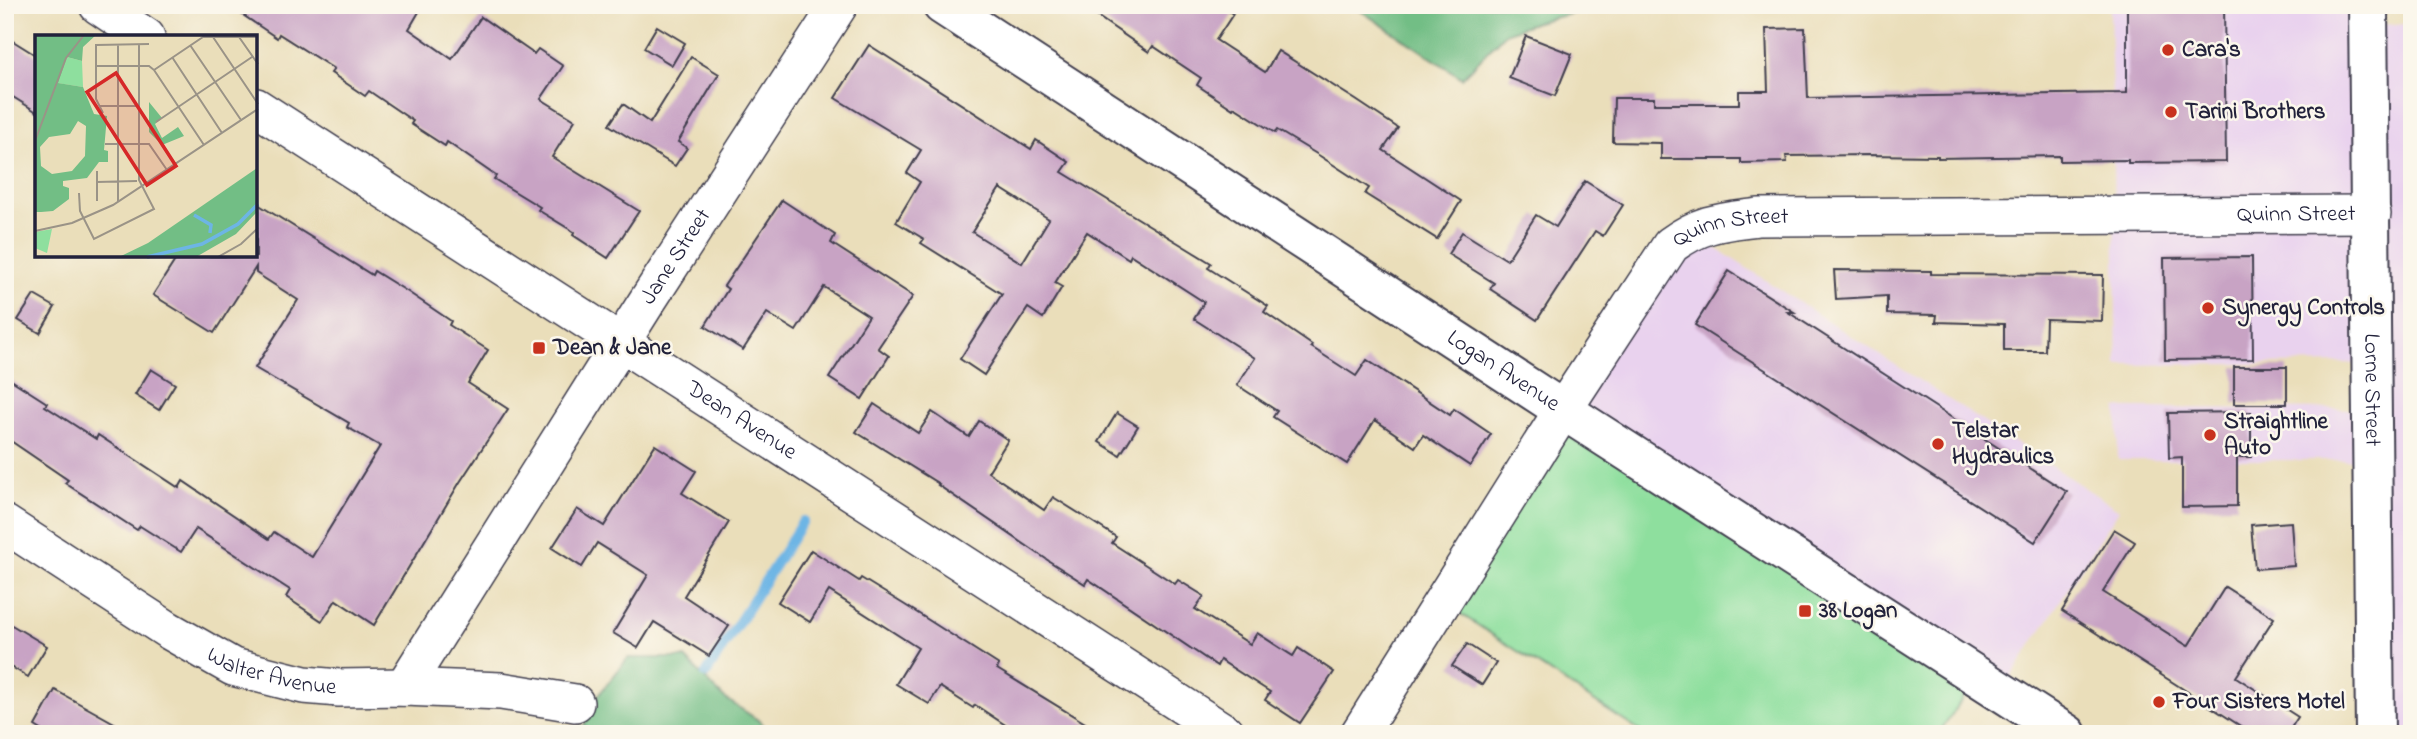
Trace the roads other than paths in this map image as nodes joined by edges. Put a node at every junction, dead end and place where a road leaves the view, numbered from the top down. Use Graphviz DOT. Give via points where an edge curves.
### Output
graph roads {
  1 [pos="98,5"];
  2 [pos="839,5"];
  3 [pos="942,5"];
  4 [pos="2368,5"];
  5 [pos="143,35"];
  6 [pos="257,108"];
  7 [pos="2372,214"];
  8 [pos="621,343"];
  9 [pos="1563,410"];
  10 [pos="5,524"];
  11 [pos="404,687"];
  12 [pos="575,703"];
  13 [pos="1227,734"];
  14 [pos="1359,734"];
  15 [pos="2067,734"];
  16 [pos="2375,734"];
  1 -- 5 [label="street"];
  2 -- 8 [label="street, Jane Street"];
  3 -- 9 [label="street, Logan Avenue"];
  4 -- 7 [label="street, Lorne Street"];
  6 -- 8 [label="street, Dean Avenue"];
  7 -- 9 [label="street, Quinn Street" via="1758,217 1716,223 1692,230 1671,245"];
  7 -- 16 [label="street, Lorne Street"];
  8 -- 11 [label="street, Jane Street"];
  8 -- 13 [label="street, Dean Avenue"];
  9 -- 14 [label="street, Quinn Street"];
  9 -- 15 [label="street, Logan Avenue"];
  10 -- 11 [label="street, Walter Avenue" via="233,667 304,685"];
  11 -- 12 [label="street, Walter Avenue" via="501,691"];
}
